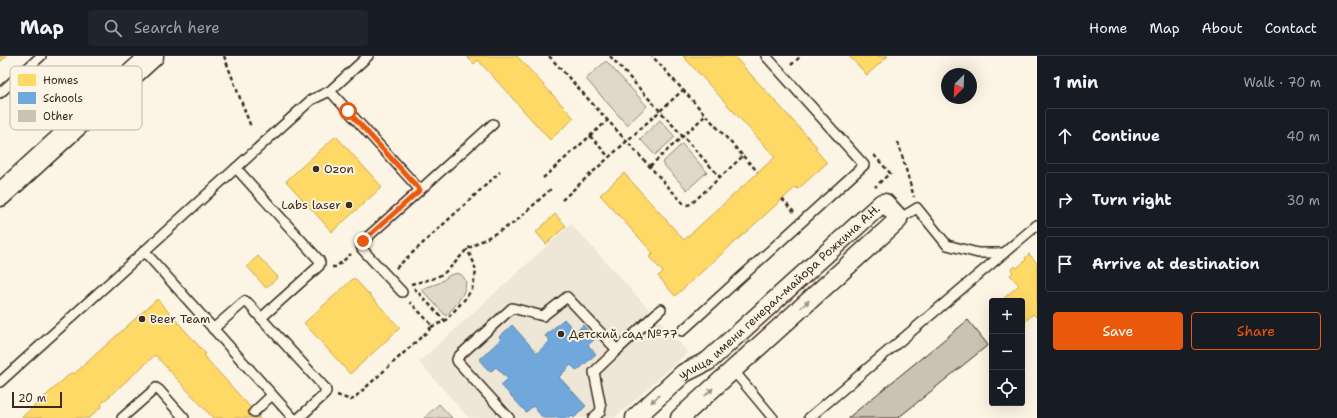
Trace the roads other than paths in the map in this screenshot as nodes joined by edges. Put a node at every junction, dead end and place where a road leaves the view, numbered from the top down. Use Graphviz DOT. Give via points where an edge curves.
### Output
graph roads {
  1 [pos="41,56"];
  2 [pos="152,56"];
  3 [pos="368,56"];
  4 [pos="766,56"];
  5 [pos="30,66"];
  6 [pos="141,66"];
  7 [pos="10,84"];
  8 [pos="330,91"];
  9 [pos="0,93"];
  10 [pos="493,124"];
  11 [pos="70,130"];
  12 [pos="236,168"];
  13 [pos="420,190"];
  14 [pos="1,192"];
  15 [pos="899,219"];
  16 [pos="1037,225"];
  17 [pos="144,251"];
  18 [pos="1004,253"];
  19 [pos="402,292"];
  20 [pos="661,309"];
  21 [pos="261,318"];
  22 [pos="213,329"];
  23 [pos="682,331"];
  24 [pos="617,350"];
  25 [pos="733,370"];
  26 [pos="0,382"];
  27 [pos="272,395"];
  28 [pos="254,412"];
  29 [pos="122,418"];
  30 [pos="184,418"];
  31 [pos="293,418"];
  32 [pos="299,418"];
  33 [pos="509,418"];
  34 [pos="593,418"];
  35 [pos="635,418"];
  36 [pos="680,418"];
  37 [pos="773,418"];
  38 [pos="809,418"];
  1 -- 5 [label="lane"];
  2 -- 6 [label="street"];
  3 -- 8 [label="lane"];
  4 -- 23 [label="lane" via="864,165"];
  7 -- 9 [label="lane"];
  8 -- 12 [label="lane" via="311,100"];
  8 -- 13 [label="lane"];
  10 -- 13 [label="lane"];
  11 -- 14 [label="street"];
  12 -- 17 [label="lane"];
  12 -- 21 [label="lane" via="320,264"];
  13 -- 19 [label="lane" via="361,245"];
  15 -- 18 [label="lane" via="917,208 947,245 978,253"];
  25 -- 15 [label="street, улица имени генерал-майора Рожкина А.Н., one-way"];
  15 -- 35 [label="street, улица имени генерал-майора Рожкина А.Н., one-way" via="885,203 882,203 708,361 684,373"];
  16 -- 18 [label="lane"];
  17 -- 22 [label="lane"];
  17 -- 26 [label="lane"];
  18 -- 38 [label="lane"];
  20 -- 24 [label="lane"];
  21 -- 22 [label="lane" via="245,301"];
  21 -- 32 [label="lane" via="325,388 325,394"];
  22 -- 27 [label="lane"];
  24 -- 33 [label="lane" via="566,297 543,316 515,308 510,309 457,360"];
  24 -- 34 [label="lane" via="594,372 601,407 600,412"];
  36 -- 25 [label="street, улица имени генерал-майора Рожкина А.Н., one-way"];
  25 -- 37 [label="lane"];
  27 -- 28 [label="lane"];
  27 -- 31 [label="lane"];
  29 -- 30 [label="lane" via="156,388"];
}
